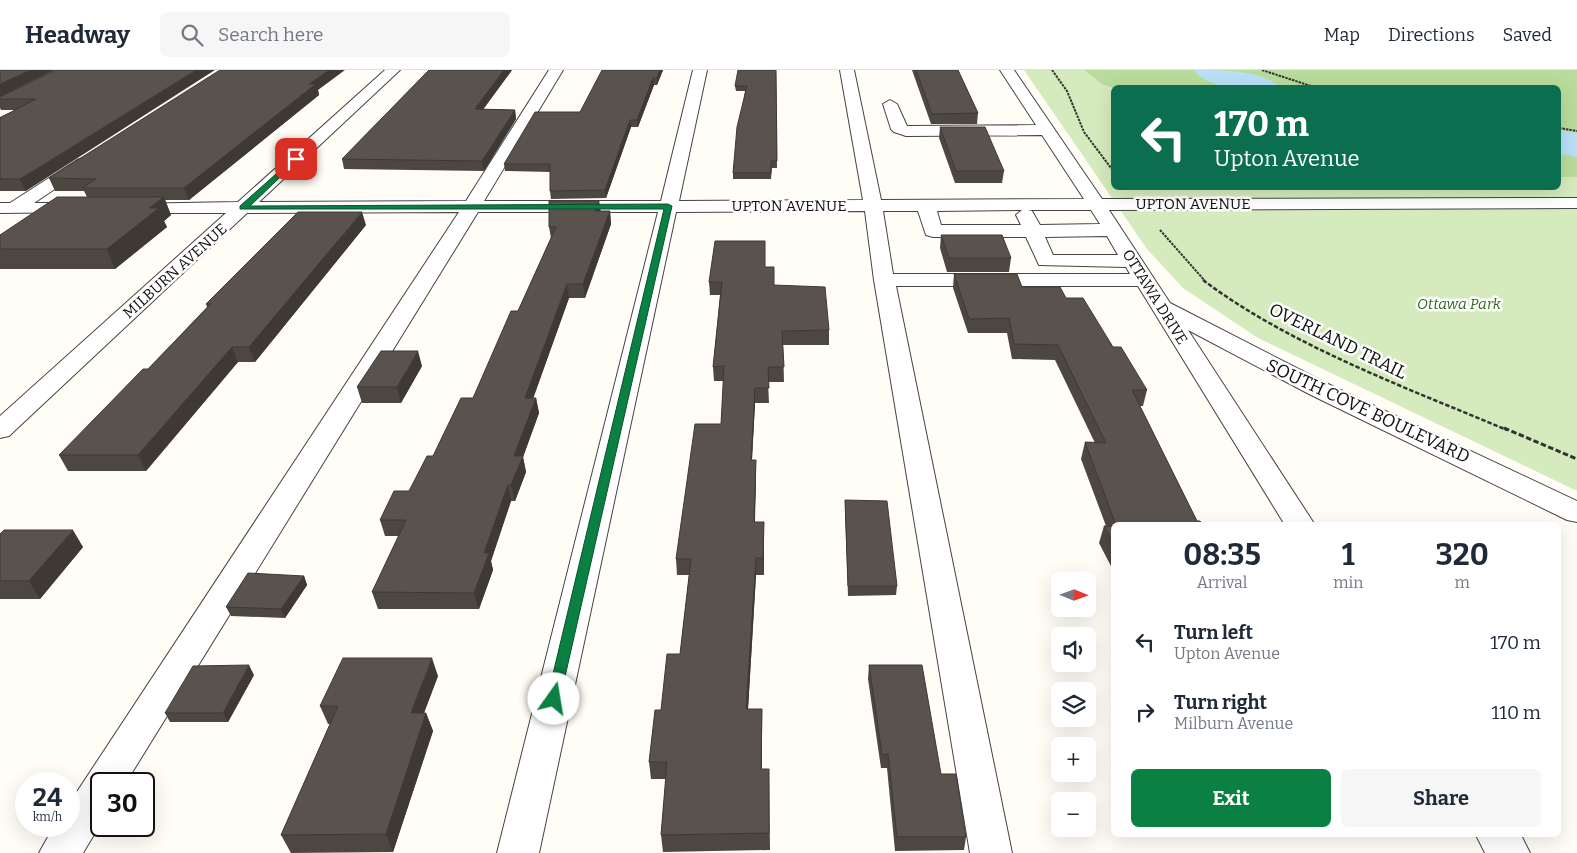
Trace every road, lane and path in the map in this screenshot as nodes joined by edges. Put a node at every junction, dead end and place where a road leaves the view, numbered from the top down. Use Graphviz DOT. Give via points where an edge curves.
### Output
graph roads {
  1 [pos="393,70"];
  2 [pos="556,70"];
  3 [pos="700,70"];
  4 [pos="847,70"];
  5 [pos="1007,70"];
  6 [pos="1052,70"];
  7 [pos="1262,70"];
  8 [pos="1307,85"];
  9 [pos="890,104"];
  10 [pos="1561,128"];
  11 [pos="1047,130"];
  12 [pos="1577,131"];
  13 [pos="95,155"];
  14 [pos="1111,168"];
  15 [pos="1577,203"];
  16 [pos="1020,204"];
  17 [pos="1096,204"];
  18 [pos="1138,204"];
  19 [pos="874,205"];
  20 [pos="926,205"];
  21 [pos="668,206"];
  22 [pos="472,207"];
  23 [pos="243,208"];
  24 [pos="4,211"];
  25 [pos="1113,230"];
  26 [pos="1033,231"];
  27 [pos="1132,261"];
  28 [pos="884,280"];
  29 [pos="1144,280"];
  30 [pos="1161,306"];
  31 [pos="0,430"];
  32 [pos="1577,459"];
  33 [pos="1577,513"];
  34 [pos="1298,522"];
  35 [pos="112,772"];
  36 [pos="90,805"];
  37 [pos="1498,837"];
  38 [pos="60,853"];
  39 [pos="518,853"];
  40 [pos="991,853"];
  41 [pos="1509,853"];
  1 -- 23 [label="street, MILBURN AVENUE"];
  2 -- 22 [label="street"];
  3 -- 21 [label="street"];
  4 -- 19 [label="street"];
  5 -- 11 [label="street, OTTAWA DRIVE"];
  6 -- 14 [label="path" via="1068,91 1084,132"];
  7 -- 8 [label="path"];
  9 -- 11 [label="street" via="899,129 906,132"];
  10 -- 12 [label="path"];
  11 -- 17 [label="street, OTTAWA DRIVE"];
  13 -- 24 [label="street"];
  15 -- 18 [label="street, UPTON AVENUE"];
  16 -- 17 [label="street, UPTON AVENUE"];
  16 -- 20 [label="street, UPTON AVENUE"];
  16 -- 26 [label="street"];
  17 -- 18 [label="street, UPTON AVENUE"];
  17 -- 25 [label="street, OTTAWA DRIVE"];
  18 -- 32 [label="path, OVERLAND TRAIL" via="1198,276 1251,312 1375,374"];
  19 -- 20 [label="street, UPTON AVENUE"];
  19 -- 21 [label="street, UPTON AVENUE"];
  19 -- 28 [label="street"];
  20 -- 26 [label="street" via="933,231"];
  21 -- 22 [label="street, UPTON AVENUE"];
  21 -- 39 [label="street"];
  22 -- 23 [label="street, UPTON AVENUE"];
  22 -- 35 [label="street"];
  23 -- 24 [label="street, UPTON AVENUE"];
  23 -- 31 [label="street, MILBURN AVENUE"];
  25 -- 26 [label="street"];
  25 -- 27 [label="street, OTTAWA DRIVE"];
  26 -- 27 [label="street" via="1046,261"];
  27 -- 29 [label="street, OTTAWA DRIVE"];
  28 -- 29 [label="street"];
  28 -- 40 [label="street"];
  29 -- 30 [label="street, OTTAWA DRIVE"];
  30 -- 33 [label="street, SOUTH COVE BOULEVARD" via="1283,373 1486,466"];
  30 -- 34 [label="street, OTTAWA DRIVE"];
  36 -- 38 [label="street"];
  37 -- 41 [label="street"];
}
